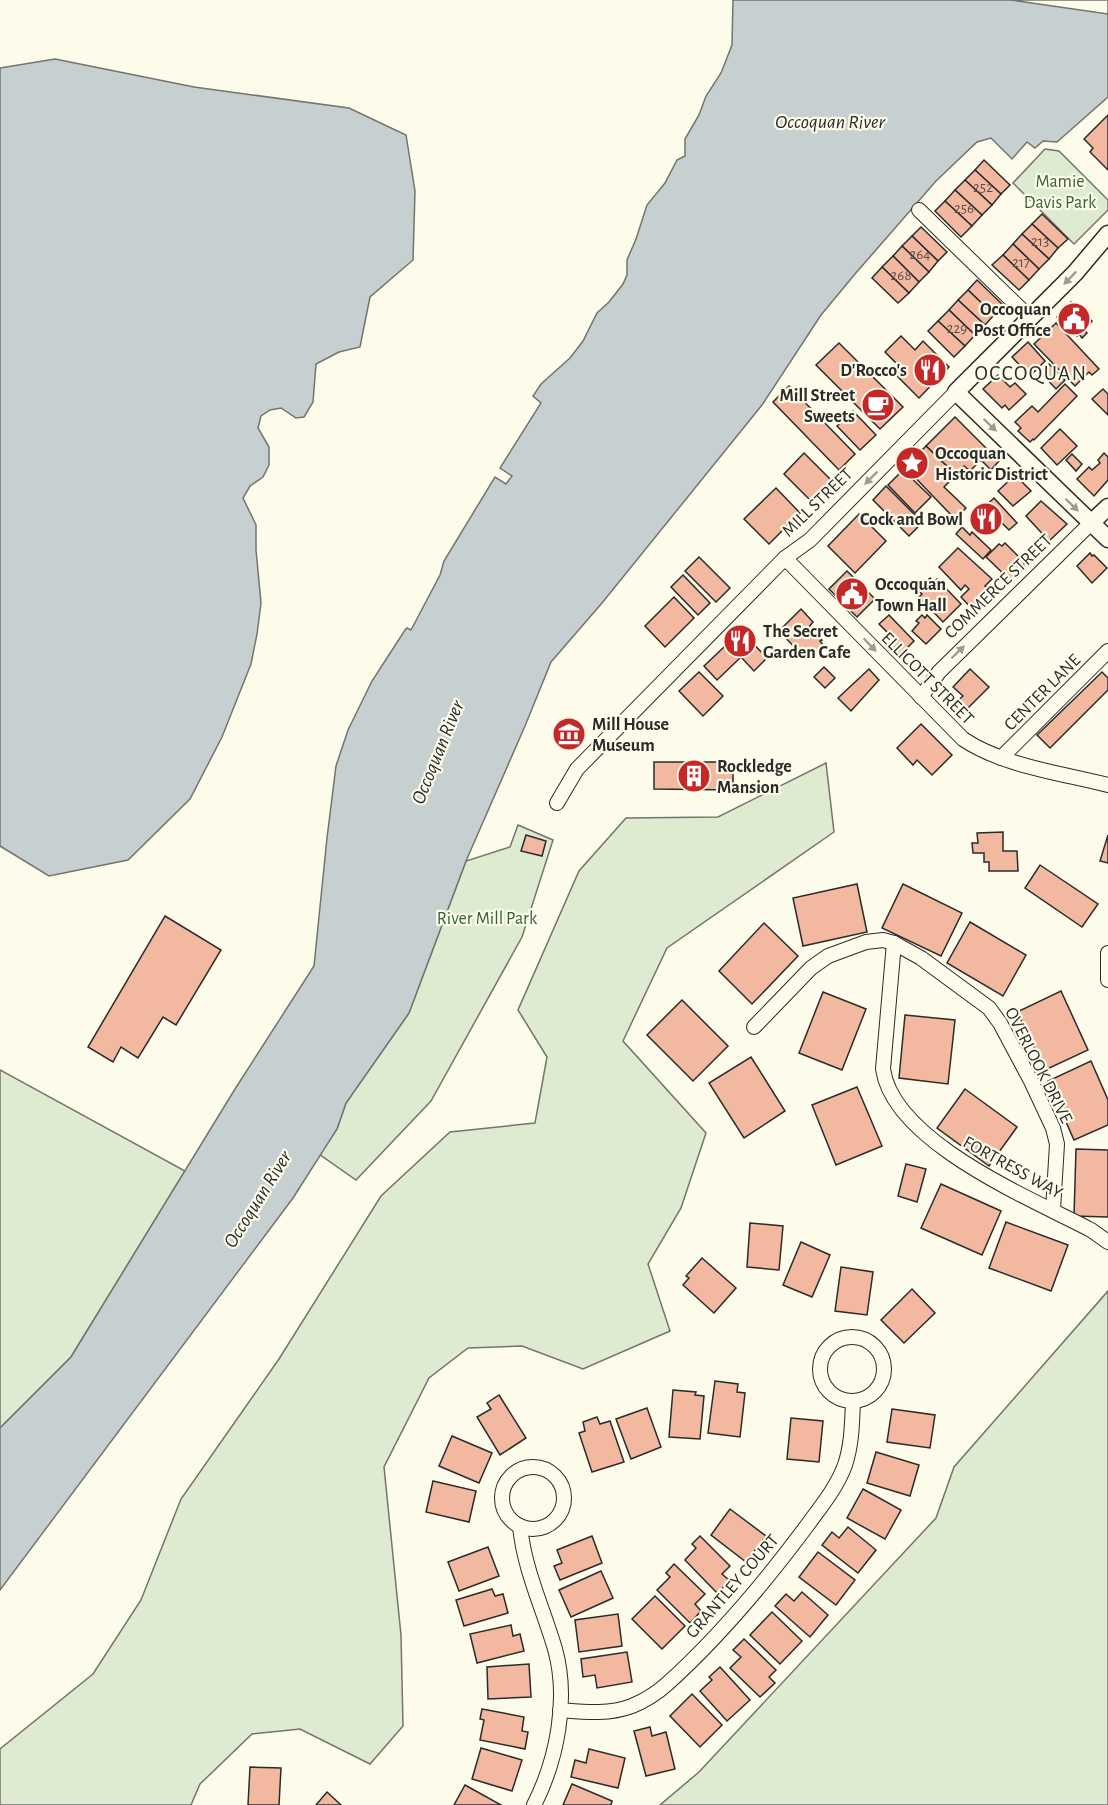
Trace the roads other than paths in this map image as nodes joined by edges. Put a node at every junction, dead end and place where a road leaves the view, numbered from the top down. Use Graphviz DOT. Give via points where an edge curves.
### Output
graph roads {
  1 [pos="919,210"];
  2 [pos="1108,233"];
  3 [pos="1030,318"];
  4 [pos="956,392"];
  5 [pos="1108,507"];
  6 [pos="1091,523"];
  7 [pos="1108,539"];
  8 [pos="785,558"];
  9 [pos="1108,651"];
  10 [pos="921,697"];
  11 [pos="1001,758"];
  12 [pos="1108,785"];
  13 [pos="556,803"];
  14 [pos="894,943"];
  15 [pos="1108,953"];
  16 [pos="1108,980"];
  17 [pos="754,1027"];
  18 [pos="1053,1210"];
  19 [pos="1108,1242"];
  20 [pos="852,1401"];
  21 [pos="520,1526"];
  22 [pos="560,1710"];
  23 [pos="534,1805"];
  1 -- 3 [label="street"];
  2 -- 3 [label="street, MILL STREET, one-way"];
  3 -- 4 [label="street, MILL STREET"];
  4 -- 6 [label="street, one-way"];
  4 -- 8 [label="street, MILL STREET, one-way" via="810,540"];
  5 -- 6 [label="street, COMMERCE STREET"];
  6 -- 7 [label="street"];
  10 -- 6 [label="street, COMMERCE STREET, one-way" via="939,672"];
  8 -- 10 [label="street, ELLICOTT STREET, one-way"];
  8 -- 13 [label="street, MILL STREET" via="577,769"];
  9 -- 11 [label="street, CENTER LANE"];
  10 -- 11 [label="street, ELLICOTT STREET" via="963,739"];
  11 -- 12 [label="street, ELLICOTT STREET"];
  14 -- 17 [label="street, OVERLOOK DRIVE" via="871,941 828,956"];
  14 -- 18 [label="street, OVERLOOK DRIVE" via="974,996 1000,1023 1053,1128 1057,1144"];
  14 -- 18 [label="street, FORTRESS WAY" via="883,1069 889,1091 906,1115 962,1162"];
  15 -- 16 [label="street"];
  18 -- 19 [label="street, FORTRESS WAY"];
  20 -- 20 [label="street" via="872,1395 883,1378 884,1367 877,1349 869,1342 850,1337 832,1345 820,1366 821,1377 832,1395"];
  20 -- 22 [label="street, GRANTLEY COURT" via="851,1439 835,1486 787,1553 714,1636 666,1685 632,1706 594,1713"];
  21 -- 21 [label="street" via="540,1529 557,1519 562,1510 565,1500 560,1480 543,1467 532,1466 513,1473 502,1491 505,1512"];
  21 -- 22 [label="street" via="526,1562 555,1652"];
  22 -- 23 [label="street" via="555,1745"];
}
